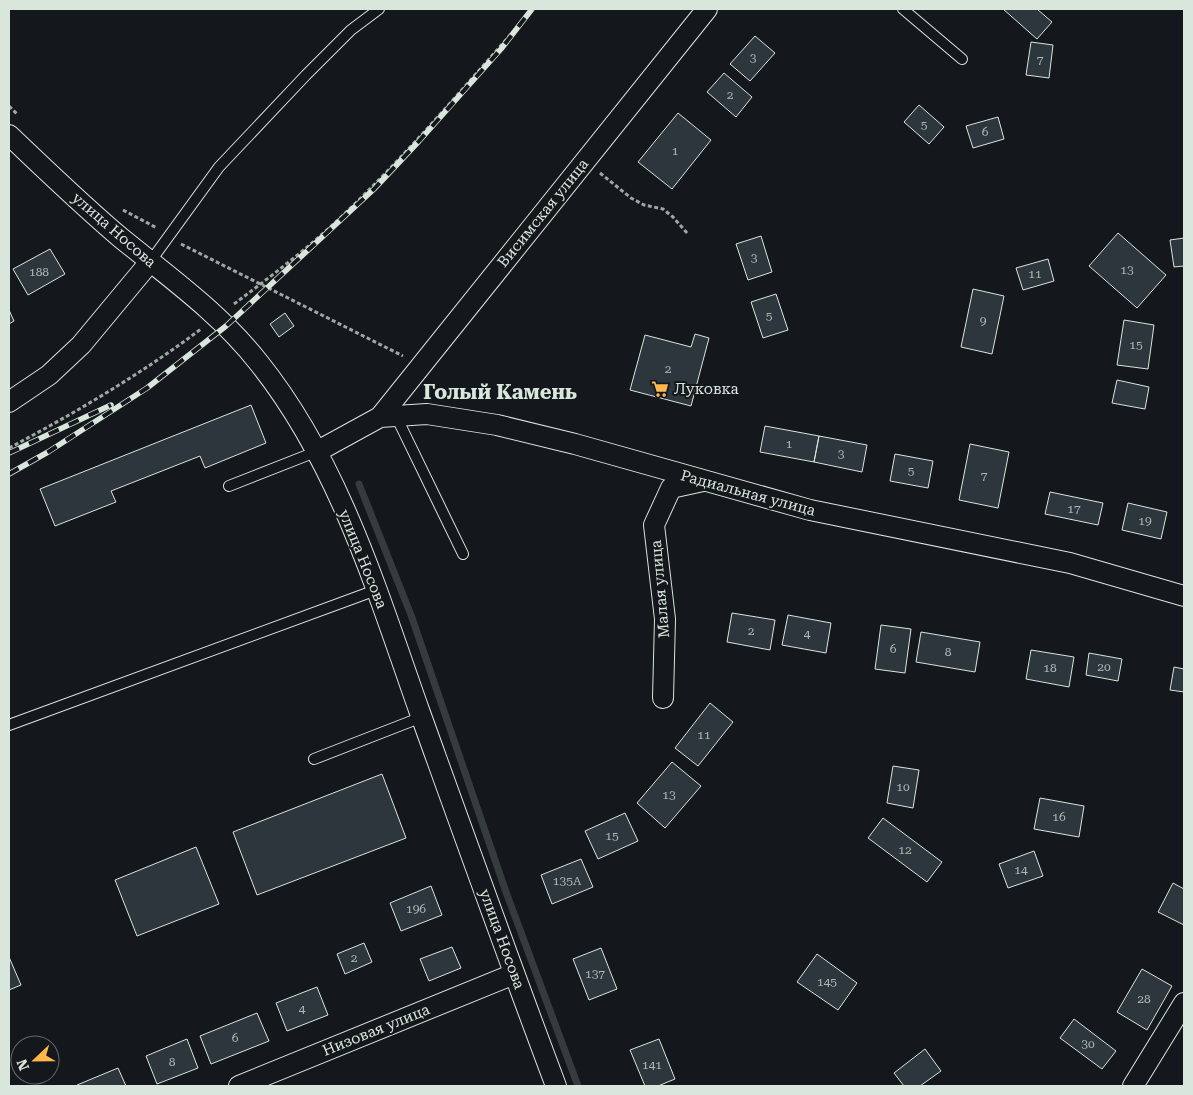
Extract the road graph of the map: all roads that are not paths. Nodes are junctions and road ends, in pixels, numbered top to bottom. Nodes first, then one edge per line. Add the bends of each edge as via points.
1 (379, 9) edge
2 (707, 9) edge
3 (904, 9) edge
4 (962, 59) dead end
5 (9, 135) edge
6 (150, 262) junction
7 (9, 402) edge
8 (388, 417) junction
9 (318, 451) junction
10 (705, 481) junction
11 (229, 486) dead end
12 (463, 554) dead end
13 (376, 590) junction
14 (1184, 596) edge
15 (663, 698) dead end
16 (422, 717) junction
17 (9, 724) edge
18 (314, 758) dead end
19 (514, 974) junction
20 (1184, 1003) edge
21 (239, 1086) edge
22 (556, 1086) edge
23 (1133, 1086) edge

1 - 6 lane via 351,30 225,160
2 - 8 street, Висимская улица via 421,366
3 - 4 lane
5 - 6 street, улица Носова
6 - 7 street via 82,345 49,376
6 - 9 street, улица Носова via 226,326 258,361
8 - 9 street, Радиальная улица
8 - 10 street, Радиальная улица via 427,414 497,425
8 - 12 lane
9 - 11 lane
9 - 13 street, улица Носова
10 - 14 street, Радиальная улица via 810,510 1070,563
10 - 15 street, Малая улица via 671,488 654,525 665,619
13 - 16 street, улица Носова
13 - 17 lane
16 - 18 lane
16 - 19 street, улица Носова
19 - 21 street, Низовая улица
19 - 22 street, улица Носова
20 - 23 street

